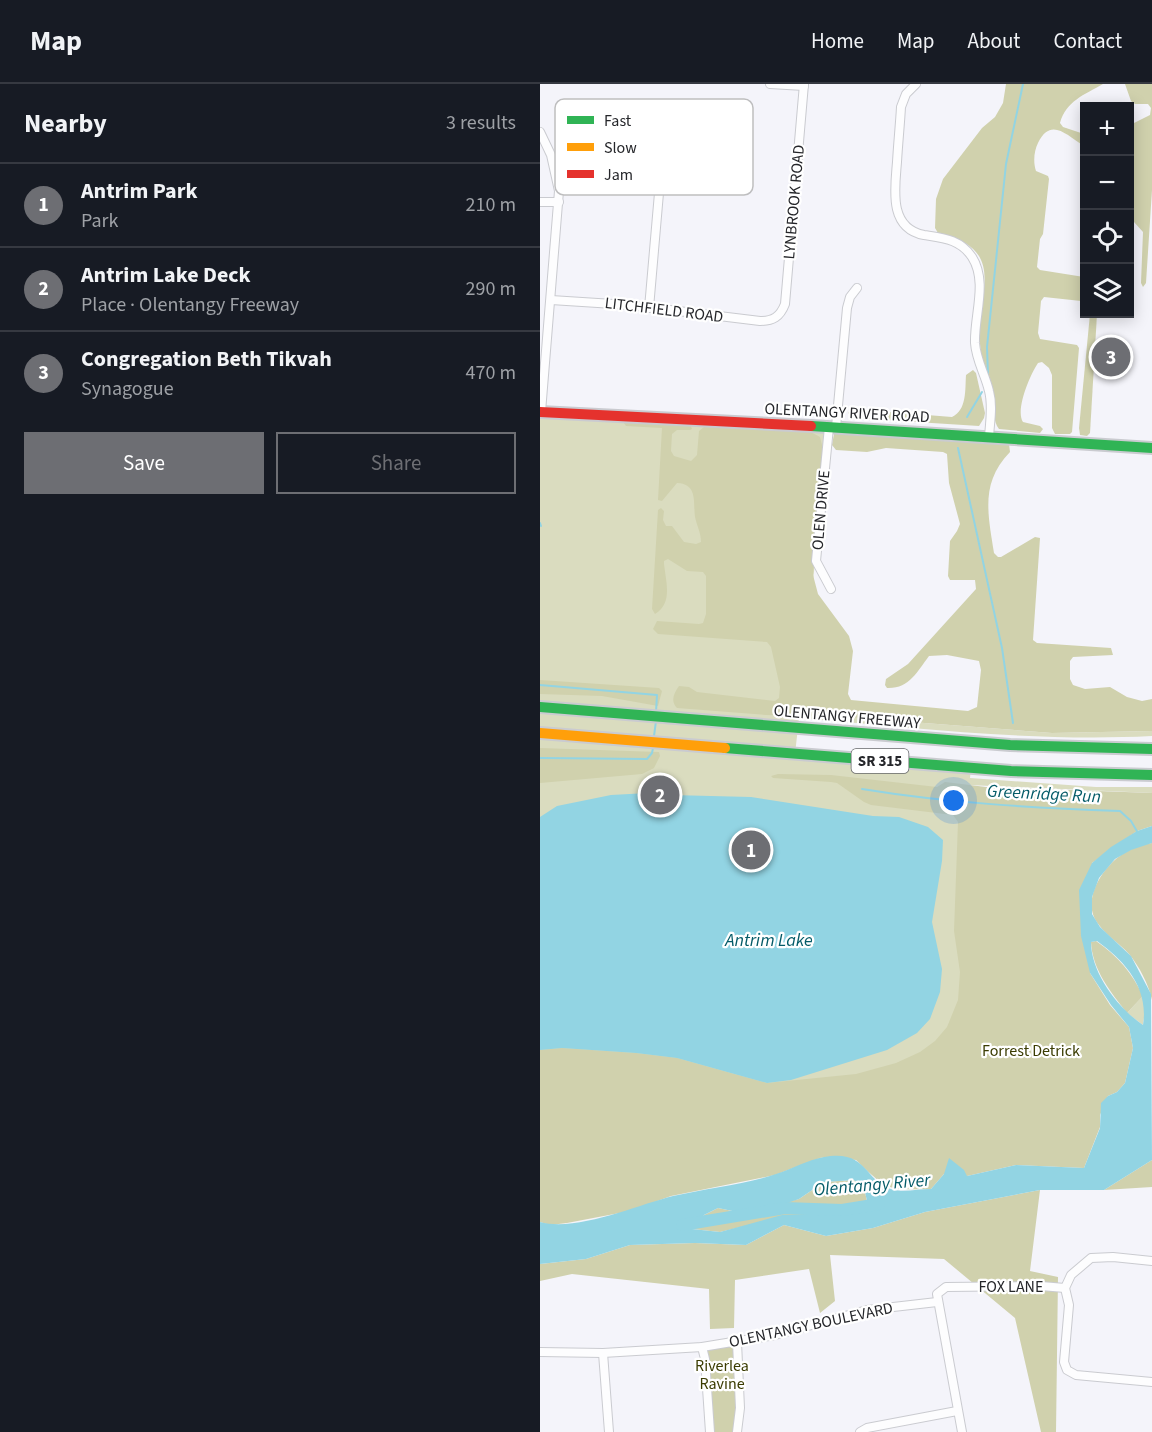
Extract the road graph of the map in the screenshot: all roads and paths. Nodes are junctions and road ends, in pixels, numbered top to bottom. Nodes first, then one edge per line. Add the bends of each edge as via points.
1 (770, 84) edge
2 (916, 84) edge
3 (804, 85) edge
4 (540, 132) edge
5 (555, 167) edge
6 (559, 195) edge
7 (659, 195) edge
8 (540, 202) edge
9 (559, 202) junction
10 (857, 288) dead end
11 (550, 300) junction
12 (649, 308) junction
13 (777, 317) joint
14 (540, 412) edge
15 (833, 427) junction
16 (989, 436) junction
17 (1152, 448) edge
18 (831, 589) dead end
19 (540, 707) edge
20 (540, 733) edge
21 (1152, 749) edge
22 (1152, 775) edge
23 (1152, 1261) edge
24 (1065, 1288) junction
25 (938, 1302) junction
26 (737, 1342) junction
27 (702, 1347) junction
28 (540, 1352) edge
29 (603, 1353) junction
30 (1152, 1382) edge
31 (957, 1411) junction
32 (609, 1432) edge
33 (710, 1432) edge
34 (737, 1432) edge
35 (860, 1432) edge
36 (962, 1432) edge

1 - 3 street
2 - 16 street via 901,107 895,203 900,219 909,228 952,240 975,263 980,284 976,355 989,391
3 - 13 street, LYNBROOK ROAD via 785,304
4 - 5 street
6 - 9 street
7 - 12 street
8 - 9 street
9 - 11 street
10 - 15 street, OLEN DRIVE via 847,308
11 - 12 street, LITCHFIELD ROAD
11 - 14 street
12 - 13 street, LITCHFIELD ROAD via 760,321
14 - 15 main road, OLENTANGY RIVER ROAD
15 - 16 main road, OLENTANGY RIVER ROAD
15 - 18 street, OLEN DRIVE via 816,561
16 - 17 main road, OLENTANGY RIVER ROAD
19 - 21 main road, OLENTANGY FREEWAY / SR 315 via 1010,745
20 - 22 main road, SR 315 via 1011,771
23 - 24 street, FOX LANE via 1091,1258 1071,1275
24 - 25 street, FOX LANE via 945,1287 937,1294
24 - 30 street via 1069,1300 1064,1362 1067,1370 1076,1375
25 - 26 street, OLENTANGY BOULEVARD via 855,1312
25 - 31 street
26 - 27 street, OLENTANGY BOULEVARD
26 - 34 street
27 - 29 street, OLENTANGY BOULEVARD
27 - 33 street
28 - 29 street, OLENTANGY BOULEVARD
29 - 32 street
31 - 35 street
31 - 36 street

